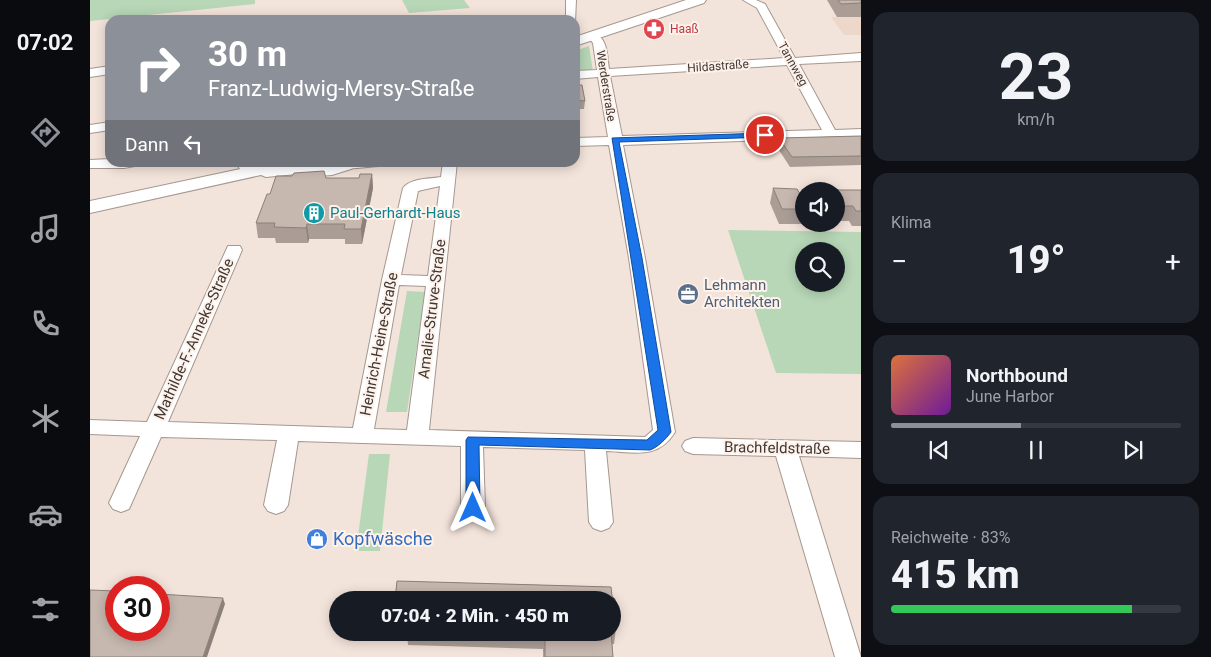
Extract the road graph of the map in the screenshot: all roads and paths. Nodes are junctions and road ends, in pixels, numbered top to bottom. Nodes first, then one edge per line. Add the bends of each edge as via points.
1 (570, 0) edge
2 (699, 0) edge
3 (766, 0) edge
4 (750, 1) edge
5 (571, 15) edge
6 (582, 38) edge
7 (861, 57) edge
8 (792, 61) junction
9 (105, 71) edge
10 (90, 73) edge
11 (602, 73) junction
12 (580, 75) edge
13 (105, 127) edge
14 (90, 130) edge
15 (861, 133) edge
16 (831, 134) junction
17 (615, 140) junction
18 (580, 142) edge
19 (105, 162) edge
20 (90, 164) edge
21 (266, 167) edge
22 (315, 167) edge
23 (338, 167) edge
24 (246, 168) edge
25 (448, 172) edge
26 (94, 207) edge
27 (234, 250) dead end
28 (396, 253) joint
29 (391, 280) junction
30 (434, 281) junction
31 (90, 428) edge
32 (154, 429) junction
33 (289, 432) junction
34 (362, 435) junction
35 (417, 438) junction
36 (472, 440) junction
37 (595, 444) junction
38 (693, 446) dead end
39 (785, 448) junction
40 (861, 450) edge
41 (121, 503) dead end
42 (276, 505) dead end
43 (473, 508) dead end
44 (601, 522) dead end
45 (849, 657) edge

1 - 5 street
2 - 6 main road
3 - 4 street
4 - 8 street, Tannweg via 761,6
6 - 11 street, Werderstraße via 599,42
7 - 8 street, Hildastraße
8 - 11 street, Hildastraße
8 - 16 street, Tannweg
9 - 10 street
11 - 12 street, Hildastraße
11 - 17 street, Werderstraße
13 - 14 street
15 - 16 street
16 - 17 street
17 - 18 street
17 - 37 street, Werderstraße via 664,432 650,445
19 - 20 street
21 - 24 main road
22 - 23 main road via 327,170
24 - 26 main road
25 - 28 street, Amalie-Struve-Straße via 411,188
25 - 30 street, Amalie-Struve-Straße
27 - 32 street, Mathilde-F.-Anneke-Straße
28 - 29 street, Heinrich-Heine-Straße
29 - 30 street
29 - 34 street, Heinrich-Heine-Straße
30 - 35 street, Amalie-Struve-Straße
31 - 32 street
32 - 33 street
32 - 41 street, Mathilde-F.-Anneke-Straße
33 - 34 street
33 - 42 street
34 - 35 street
35 - 36 street
36 - 37 street
36 - 43 street
37 - 44 street
38 - 39 street, Brachfeldstraße
39 - 40 street, Brachfeldstraße
39 - 45 street

